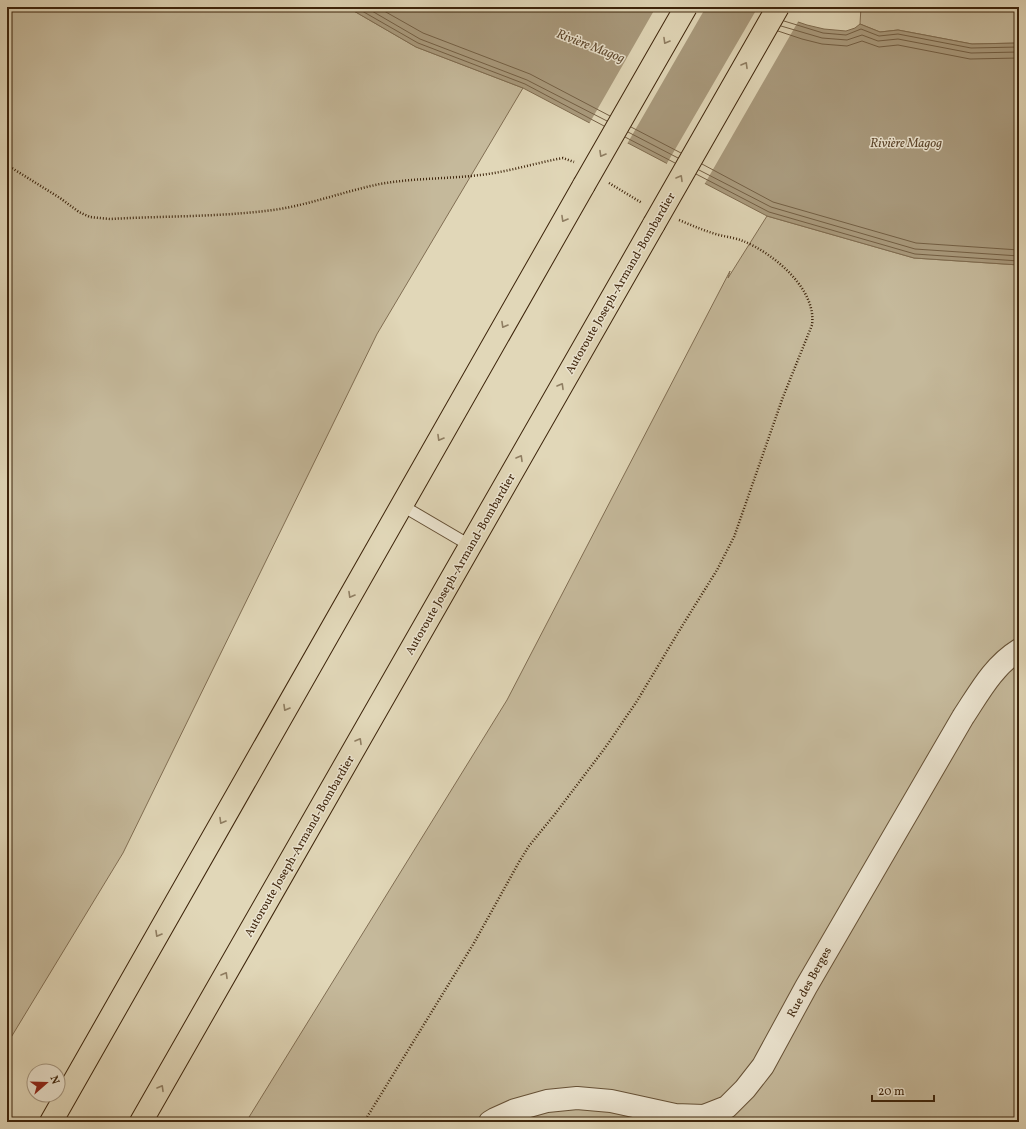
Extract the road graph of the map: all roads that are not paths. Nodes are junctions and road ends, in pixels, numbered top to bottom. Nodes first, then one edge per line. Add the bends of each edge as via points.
1 (686, 7) edge
2 (778, 7) edge
3 (402, 505) junction
4 (471, 546) junction
5 (1019, 650) edge
6 (51, 1122) edge
7 (141, 1122) edge
8 (490, 1122) edge

1 -> 3 highway, bridge
4 -> 2 highway, Autoroute Joseph-Armand-Bombardier, bridge
3 - 4 lane
3 -> 6 highway
7 -> 4 highway, Autoroute Joseph-Armand-Bombardier
5 - 8 street, Rue des Berges via 989,678 962,718 762,1066 728,1107 704,1116 675,1115 611,1101 577,1098 547,1100 515,1110

